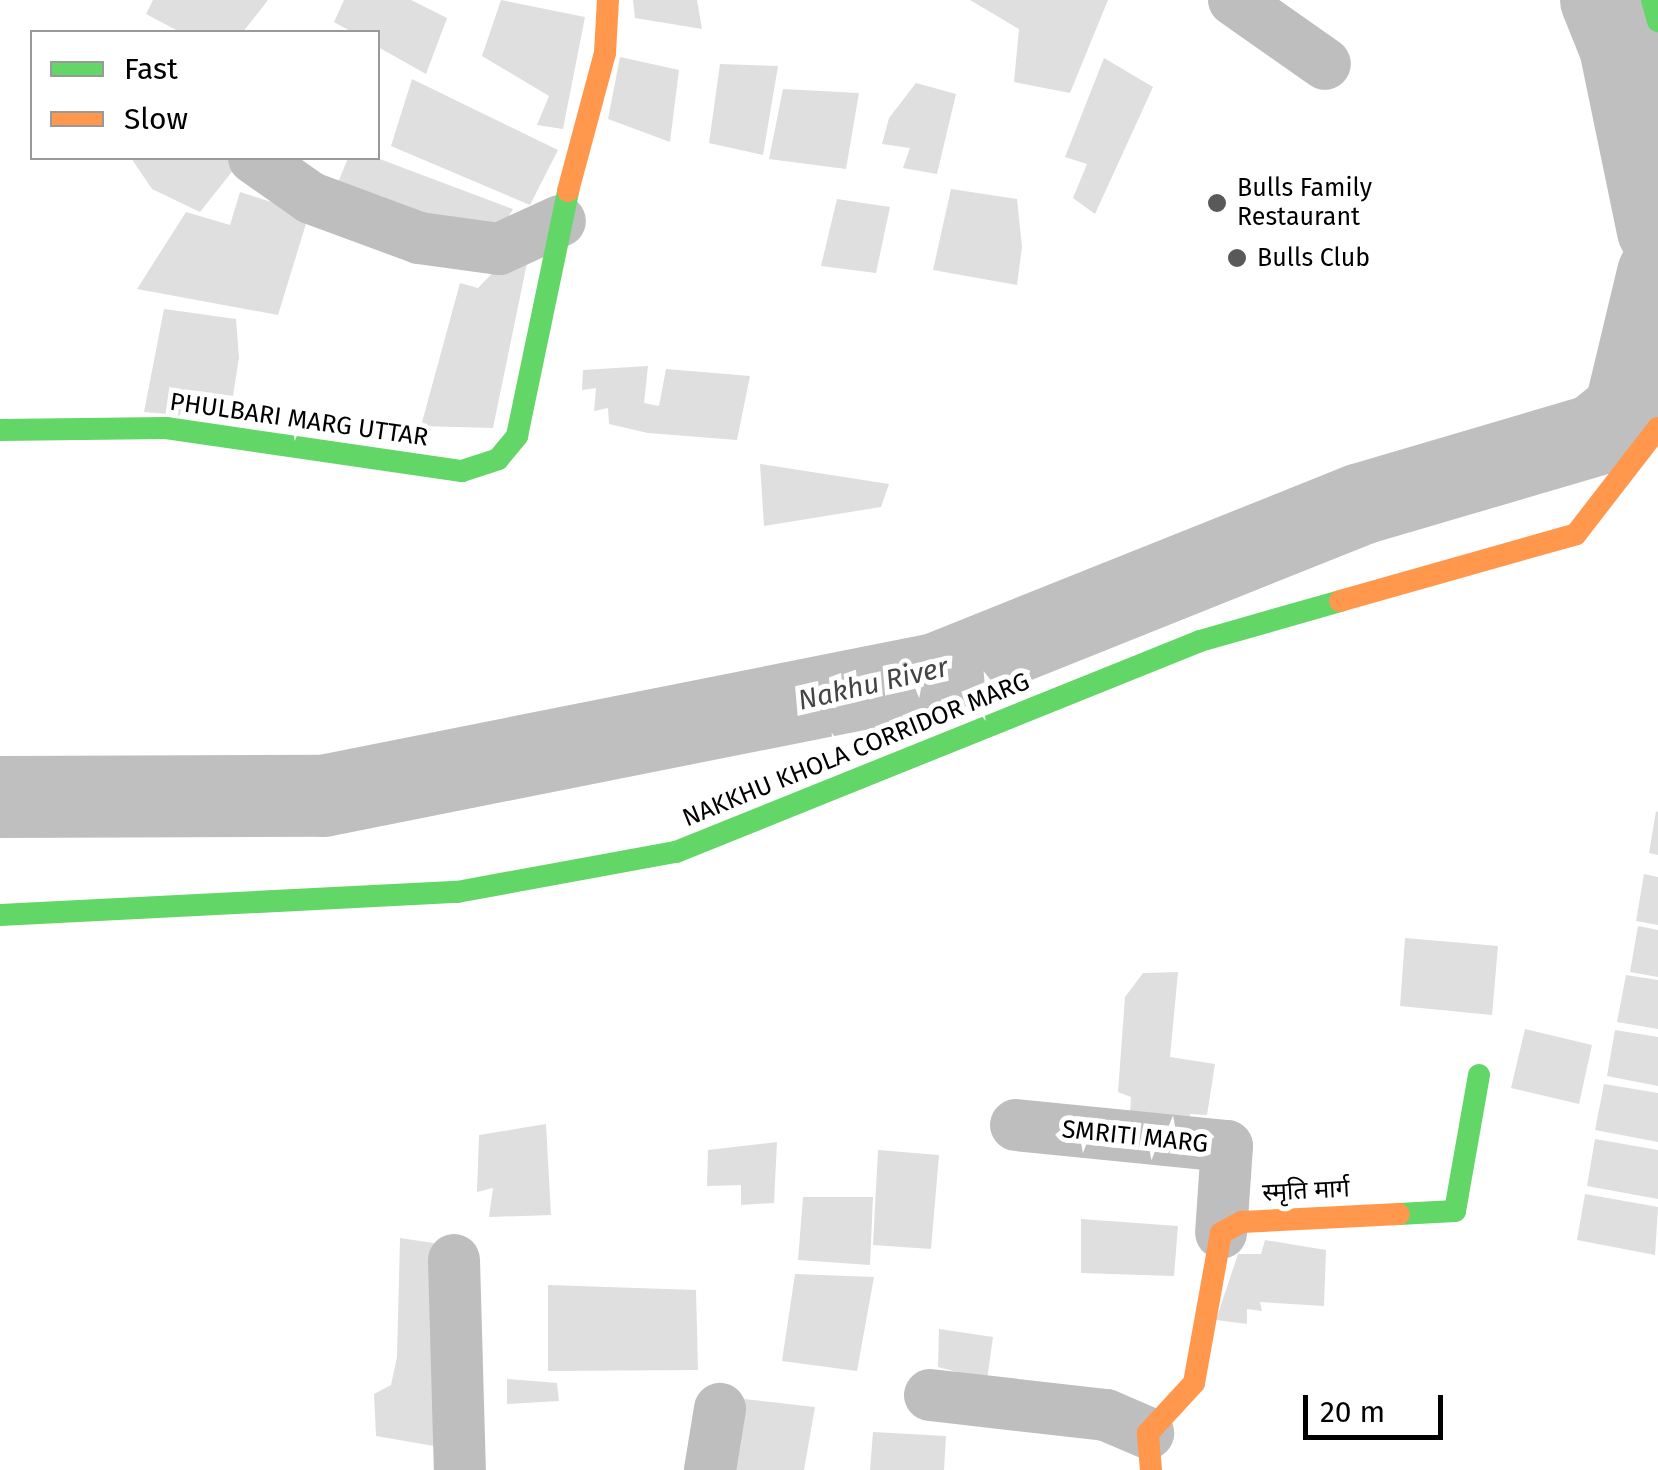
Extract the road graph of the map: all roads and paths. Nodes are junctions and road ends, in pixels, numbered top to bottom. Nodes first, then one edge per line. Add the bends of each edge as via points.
1 (604, 0) edge
2 (1234, 0) edge
3 (1652, 0) edge
4 (1658, 20) edge
5 (1325, 64) dead end
6 (257, 160) edge
7 (560, 221) junction
8 (1658, 428) edge
9 (0, 430) edge
10 (0, 915) edge
11 (1479, 1075) dead end
12 (1016, 1125) dead end
13 (1221, 1234) junction
14 (454, 1260) dead end
15 (930, 1396) dead end
16 (720, 1409) dead end
17 (1150, 1451) edge
18 (460, 1470) edge
19 (710, 1470) edge

1 - 7 street via 605,53
2 - 5 street
3 - 4 street
6 - 7 street via 311,198 419,238 500,249
7 - 9 street, PHULBARI MARG UTTAR via 517,436 498,459 462,471 166,428
8 - 10 street, NAKKHU KHOLA CORRIDOR MARG via 1576,534 1200,641 676,852 457,892
11 - 13 street, स्मृति मार्ग via 1455,1211 1242,1222
12 - 13 street, SMRITI MARG via 1227,1146
13 - 17 street via 1194,1382
14 - 18 street
15 - 17 street via 1106,1415
16 - 19 street

